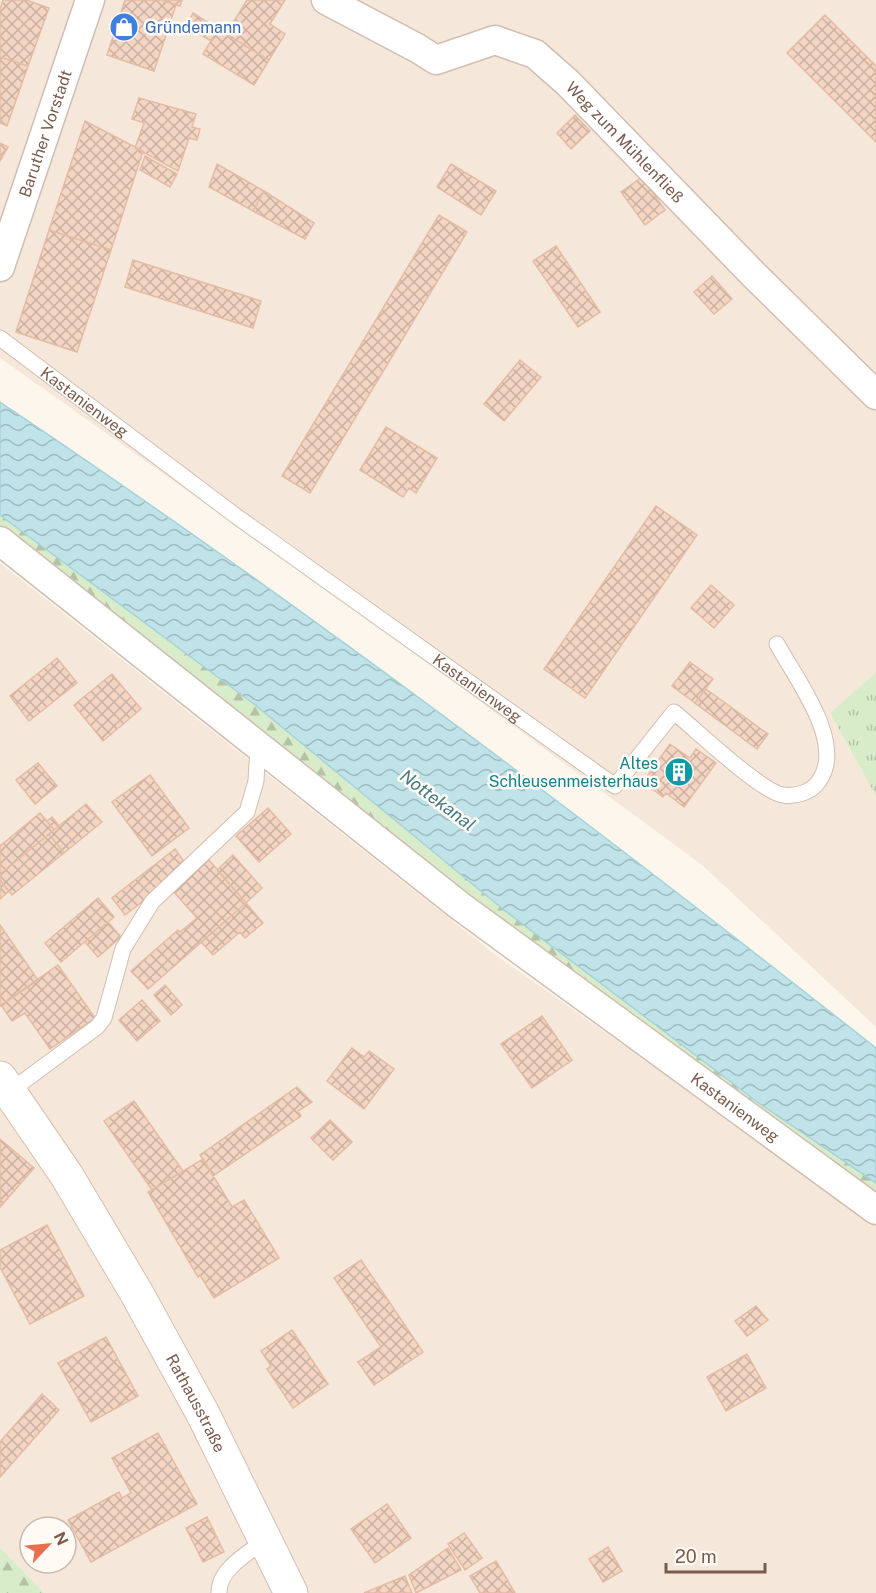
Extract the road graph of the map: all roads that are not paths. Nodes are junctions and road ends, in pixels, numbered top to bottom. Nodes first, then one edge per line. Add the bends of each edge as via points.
1 (90, 0) edge
2 (326, 0) edge
3 (0, 267) edge
4 (0, 338) edge
5 (876, 394) edge
6 (0, 541) edge
7 (777, 644) dead end
8 (258, 747) junction
9 (4, 1085) edge
10 (876, 1210) edge
11 (267, 1539) junction
12 (219, 1593) edge
13 (291, 1593) edge

1 - 3 street, Baruther Vorstadt
2 - 5 street, Weg zum Mühlenfließ via 436,60 495,40 535,54
4 - 7 lane, Kastanienweg via 236,516 615,786 674,712 781,795 801,794 815,786 826,771 822,724
6 - 8 street, Kastanienweg
8 - 9 lane via 256,781 247,812 152,902 123,949 104,1018 97,1027
8 - 10 street, Kastanienweg via 460,906
9 - 11 main road, Rathausstraße via 92,1218 173,1358
11 - 12 lane via 231,1567
11 - 13 main road, Rathausstraße

